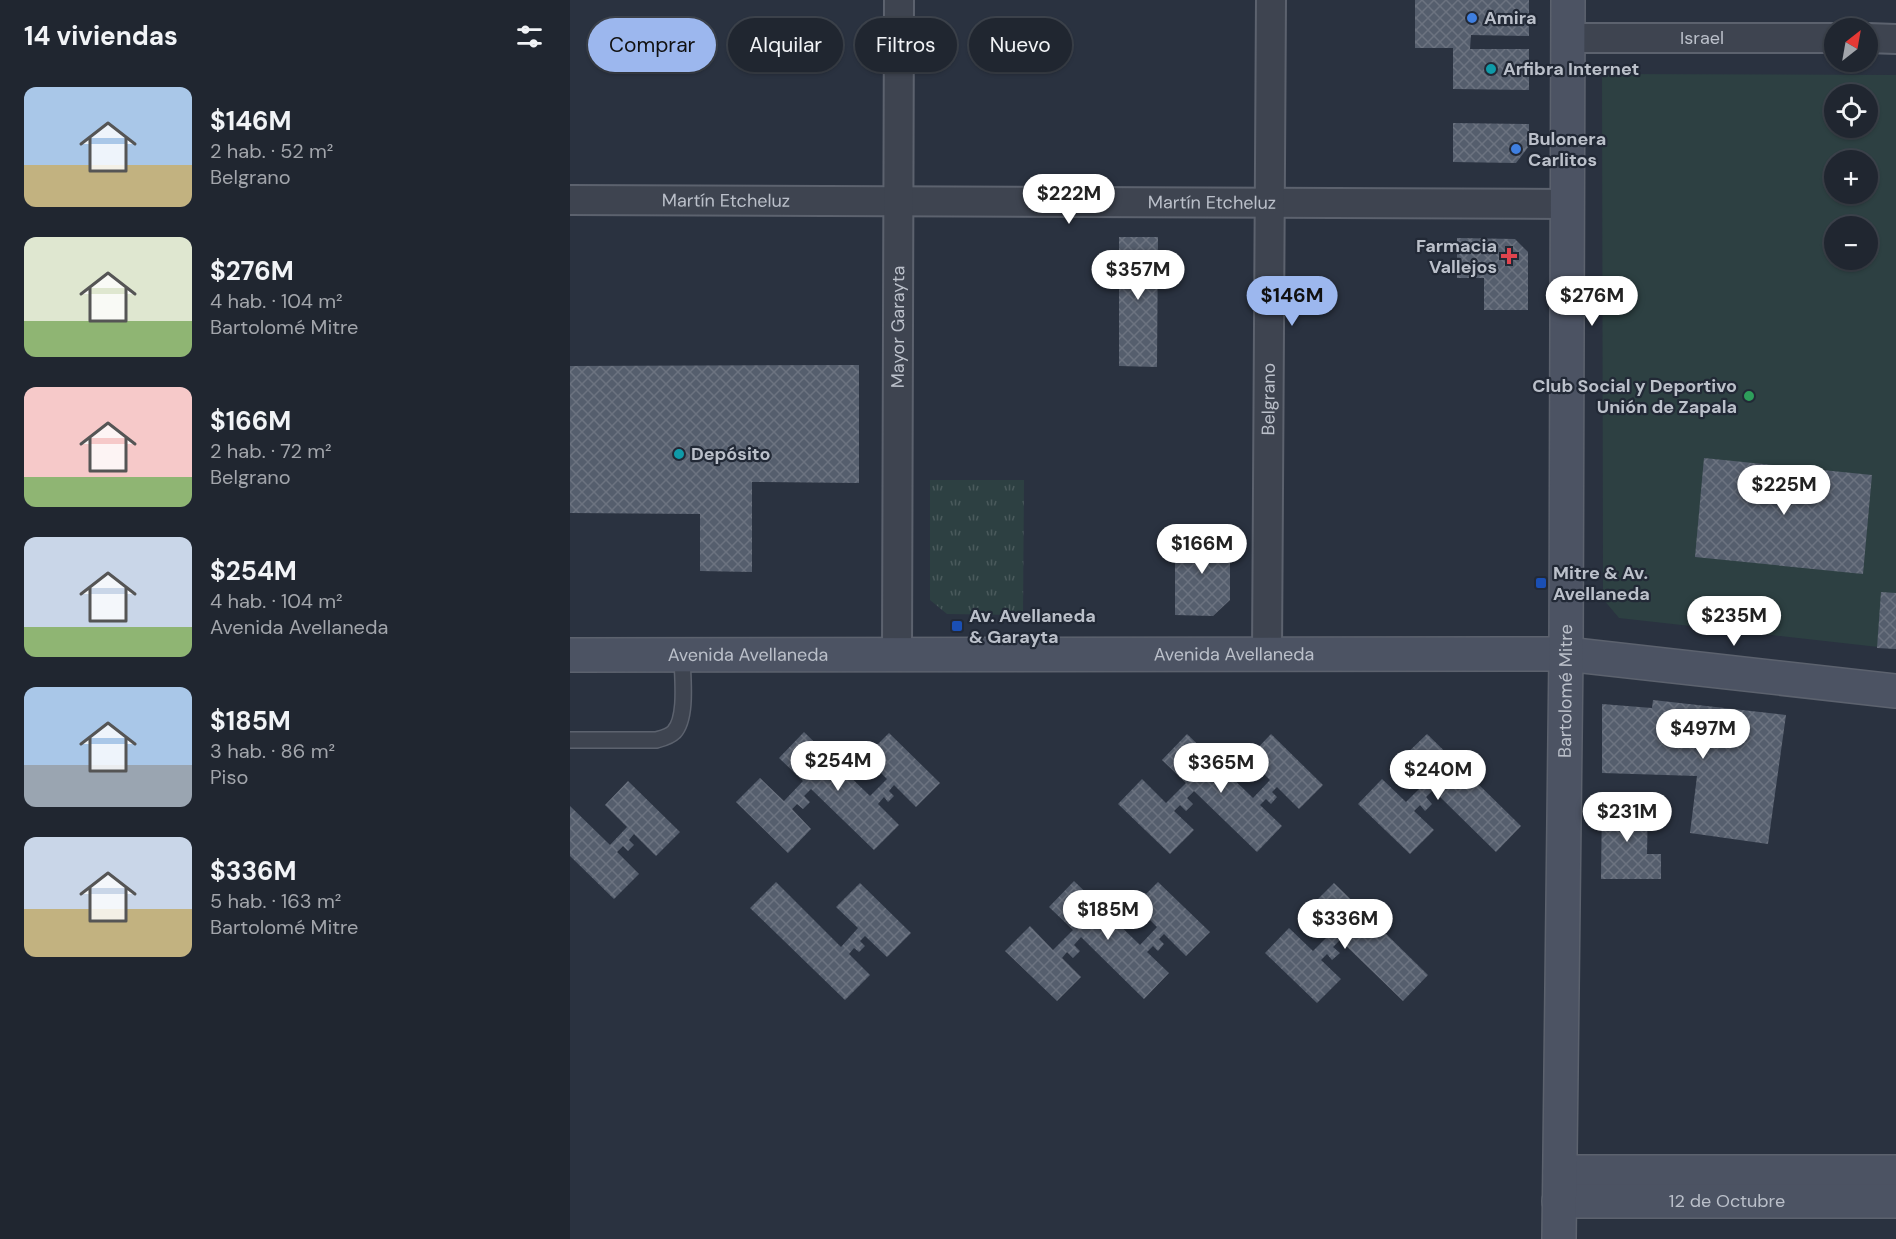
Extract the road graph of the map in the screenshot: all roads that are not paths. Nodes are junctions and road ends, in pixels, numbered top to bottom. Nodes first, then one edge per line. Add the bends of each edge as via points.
1 (899, 0) edge
2 (1270, 0) edge
3 (1568, 0) edge
4 (1568, 38) junction
5 (1824, 38) edge
6 (1878, 38) edge
7 (1896, 39) edge
8 (570, 200) edge
9 (898, 201) junction
10 (1270, 203) junction
11 (1567, 204) junction
12 (897, 654) junction
13 (1268, 654) junction
14 (1566, 654) junction
15 (570, 655) edge
16 (682, 655) junction
17 (1896, 691) edge
18 (570, 740) edge
19 (1896, 1172) edge
20 (1559, 1187) junction
21 (1896, 1201) edge
22 (1559, 1239) edge

1 - 9 street, Mayor Garayta
2 - 10 street, Belgrano
3 - 4 main road, Bartolomé Mitre
4 - 5 street, Israel
4 - 11 main road, Bartolomé Mitre
6 - 7 street
8 - 9 street, Martín Etcheluz
9 - 10 street, Martín Etcheluz
9 - 12 street, Mayor Garayta
10 - 11 street, Martín Etcheluz
10 - 13 street, Belgrano
11 - 14 main road, Bartolomé Mitre
12 - 13 main road, Avenida Avellaneda
12 - 16 main road, Avenida Avellaneda
13 - 14 main road, Avenida Avellaneda
14 - 17 main road, Avenida Avellaneda
14 - 20 main road, Bartolomé Mitre
15 - 16 main road, Avenida Avellaneda
16 - 18 lane via 683,705 674,732 656,740
19 - 20 main road, 12 de Octubre
20 - 21 main road, 12 de Octubre
20 - 22 main road, Bartolomé Mitre

